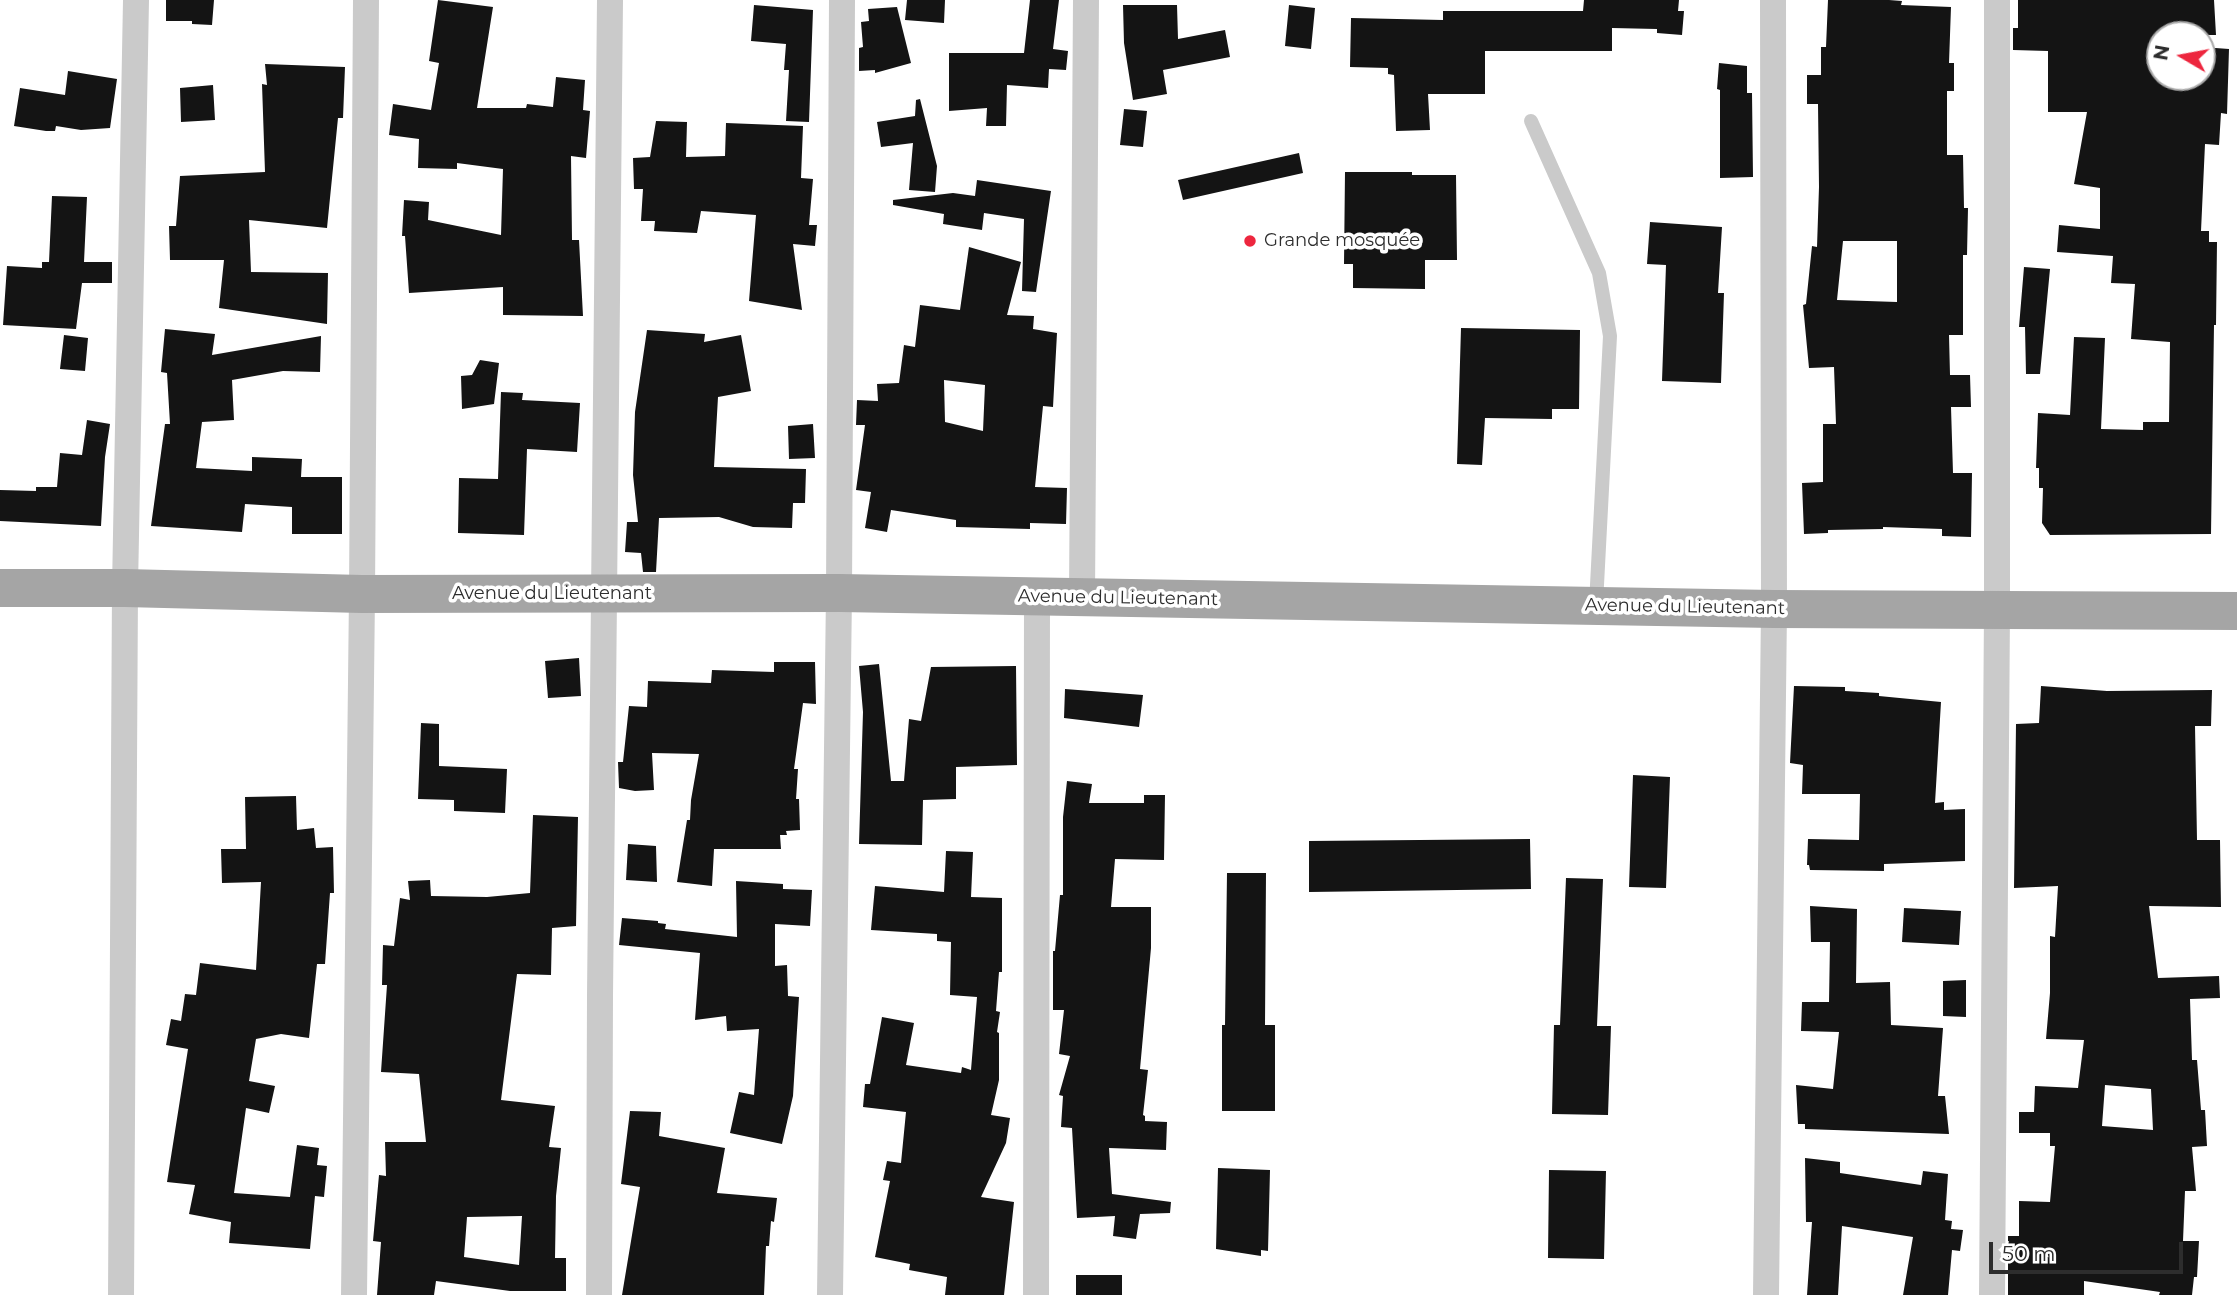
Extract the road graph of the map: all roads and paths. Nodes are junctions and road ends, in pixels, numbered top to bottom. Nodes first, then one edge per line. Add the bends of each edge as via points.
1 (136, 0) edge
2 (366, 0) edge
3 (610, 0) edge
4 (842, 0) edge
5 (1086, 0) edge
6 (1773, 0) edge
7 (1997, 0) edge
8 (1531, 121) dead end
9 (0, 588) edge
10 (125, 588) junction
11 (839, 593) junction
12 (362, 594) junction
13 (604, 594) junction
14 (1037, 597) junction
15 (1082, 597) junction
16 (1595, 606) junction
17 (1774, 609) junction
18 (1997, 609) junction
19 (2237, 611) edge
20 (121, 1295) edge
21 (354, 1295) edge
22 (599, 1295) edge
23 (830, 1295) edge
24 (1036, 1295) edge
25 (1766, 1295) edge
26 (1992, 1295) edge

1 - 10 street
2 - 12 street
3 - 13 street
4 - 11 street
5 - 15 street
6 - 17 street
7 - 18 street
8 - 16 lane via 1599,273 1610,336
9 - 10 main road, Avenue du Lieutenant
10 - 12 main road, Avenue du Lieutenant
10 - 20 street
11 - 13 main road, Avenue du Lieutenant
11 - 14 main road, Avenue du Lieutenant
11 - 23 street
12 - 13 main road, Avenue du Lieutenant
12 - 21 street
13 - 22 street
14 - 15 main road, Avenue du Lieutenant
14 - 24 street
15 - 16 main road, Avenue du Lieutenant
16 - 17 main road, Avenue du Lieutenant
17 - 18 main road, Avenue du Lieutenant
17 - 25 street
18 - 19 main road, Avenue du Lieutenant
18 - 26 street

